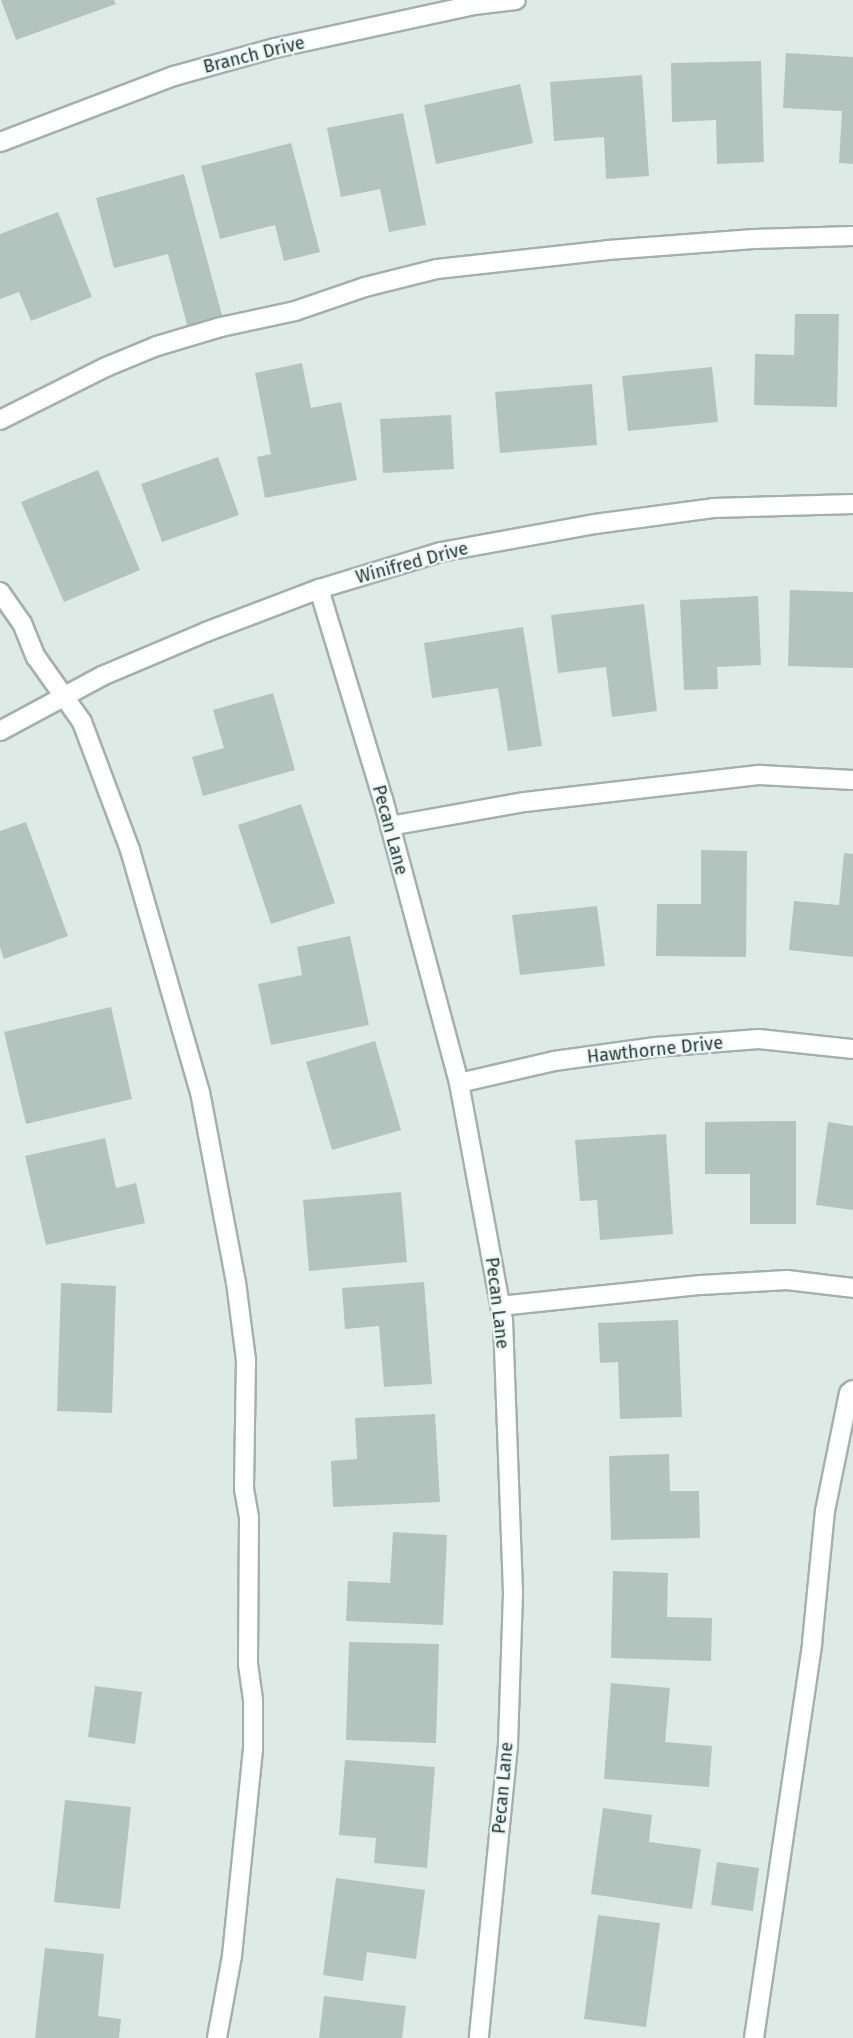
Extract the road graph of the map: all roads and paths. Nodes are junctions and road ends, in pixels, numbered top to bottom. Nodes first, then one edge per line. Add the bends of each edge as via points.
1 (516, 0) edge
2 (0, 141) edge
3 (853, 236) edge
4 (0, 420) edge
5 (853, 504) edge
6 (320, 589) junction
7 (0, 592) edge
8 (64, 697) junction
9 (0, 731) edge
10 (853, 780) edge
11 (390, 826) junction
12 (853, 1049) edge
13 (459, 1083) junction
14 (853, 1288) edge
15 (500, 1306) junction
16 (853, 1390) edge
17 (217, 2038) edge
18 (479, 2038) edge
19 (754, 2038) edge

1 - 2 street, Branch Drive via 462,8 241,57 174,76
3 - 4 street via 754,238 437,269 157,346
5 - 6 street, Winifred Drive via 713,508 595,524 441,552
6 - 8 street, Winifred Drive via 206,632 102,676
6 - 11 street, Pecan Lane
7 - 8 street via 22,623 36,657
8 - 9 street, Winifred Drive
8 - 17 street via 82,722 130,850 182,1024 210,1134 242,1324 246,1360 244,1489 249,1517 248,1664 254,1701 253,1749 232,1956
10 - 11 street via 760,775 525,802
11 - 13 street, Pecan Lane
12 - 13 street, Hawthorne Drive via 759,1039 656,1047 554,1062
13 - 15 street, Pecan Lane
14 - 15 street via 788,1280
15 - 18 street, Pecan Lane via 513,1593 508,1745
16 - 19 street via 849,1393 825,1511 812,1643

